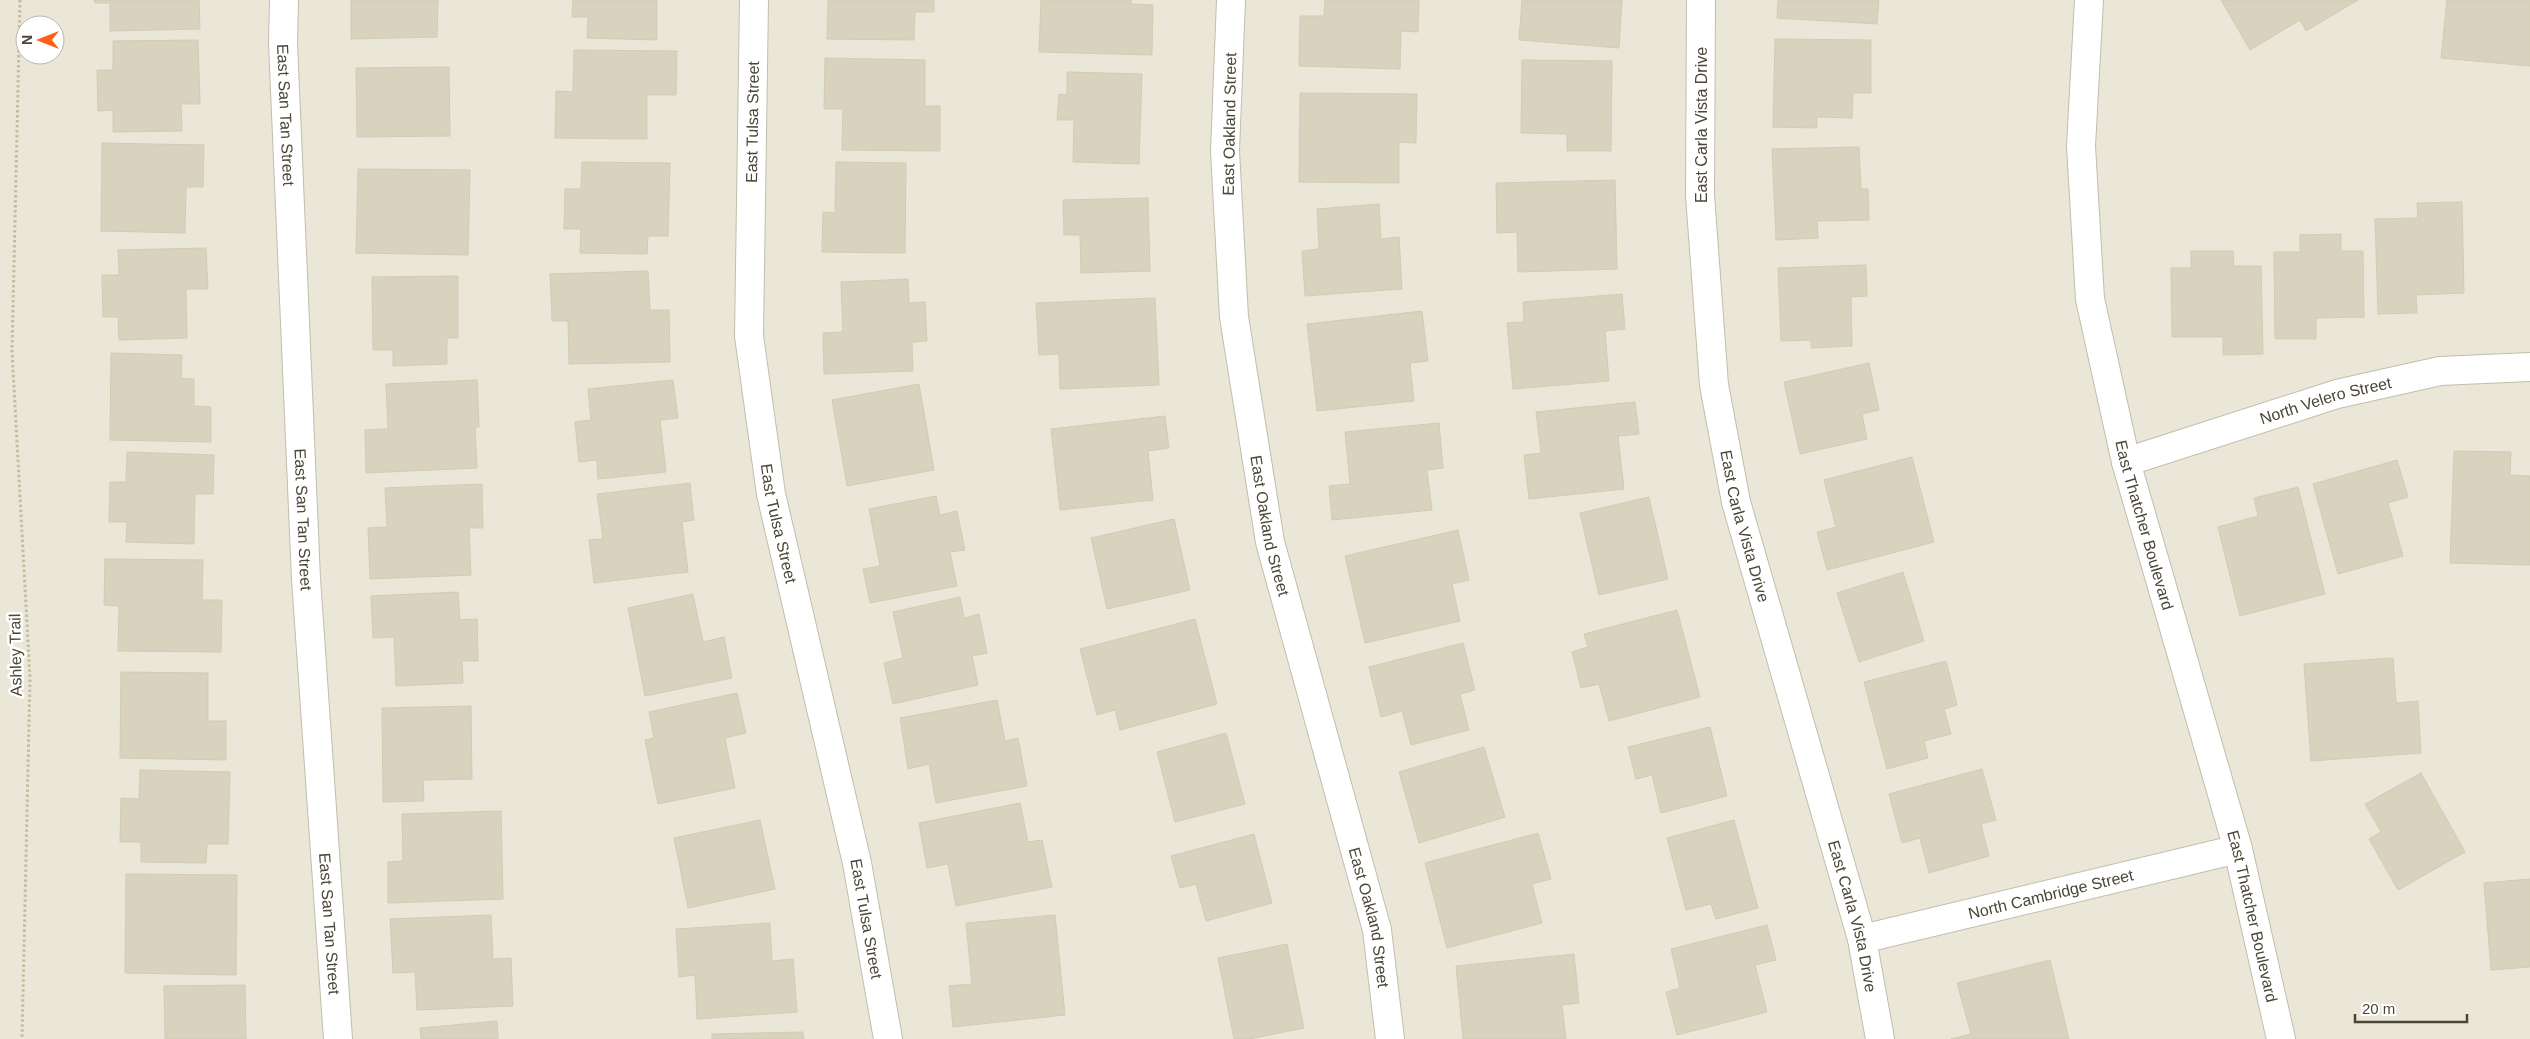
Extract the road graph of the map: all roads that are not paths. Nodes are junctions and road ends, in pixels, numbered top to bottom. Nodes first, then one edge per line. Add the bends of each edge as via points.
1 (284, 0) edge
2 (754, 0) edge
3 (1232, 0) edge
4 (1701, 0) edge
5 (2089, 0) edge
6 (2530, 368) edge
7 (2126, 462) junction
8 (2238, 849) junction
9 (1862, 939) junction
10 (338, 1039) edge
11 (888, 1039) edge
12 (1390, 1039) edge
13 (1880, 1039) edge
14 (2281, 1039) edge

1 - 10 street, East San Tan Street via 306,579
2 - 11 street, East Tulsa Street via 749,336 771,494 857,863
3 - 12 street, East Oakland Street via 1225,151 1234,317 1270,542 1377,930
4 - 9 street, East Carla Vista Drive via 1700,196 1714,385 1736,502
5 - 7 street, East Thatcher Boulevard via 2081,146 2090,299
6 - 7 street, North Velero Street via 2440,371 2337,394
7 - 8 street, East Thatcher Boulevard
8 - 9 street, North Cambridge Street
8 - 14 street, East Thatcher Boulevard
9 - 13 street, East Carla Vista Drive

